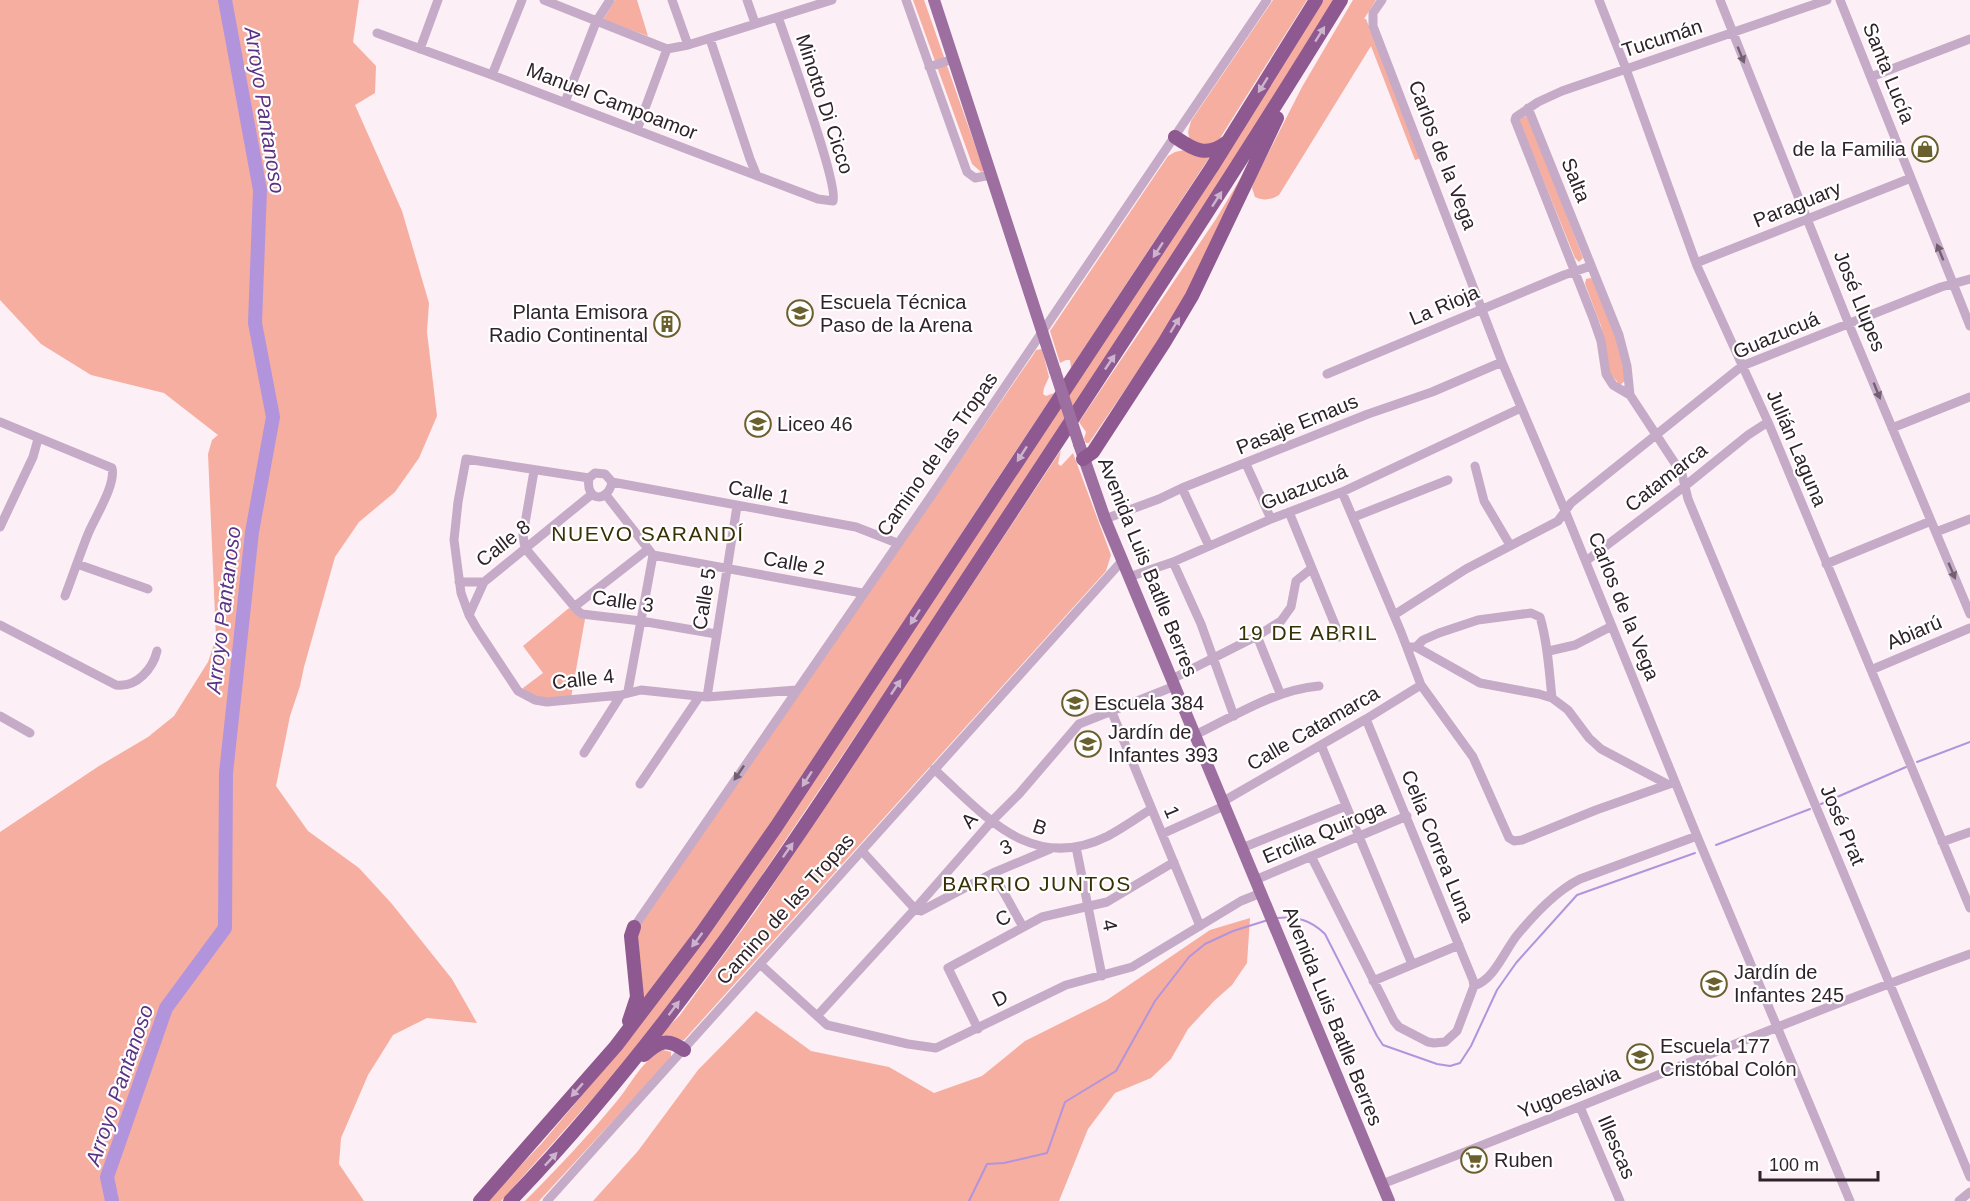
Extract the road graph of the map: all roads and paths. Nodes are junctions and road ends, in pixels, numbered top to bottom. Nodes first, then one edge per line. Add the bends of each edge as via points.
1 (438, 0) edge
2 (522, 0) edge
3 (544, 0) edge
4 (610, 0) edge
5 (672, 0) edge
6 (747, 0) edge
7 (906, 0) edge
8 (934, 0) edge
9 (1267, 0) edge
10 (1316, 0) edge
11 (1341, 0) edge
12 (1382, 0) edge
13 (1599, 0) edge
14 (1720, 0) edge
15 (1827, 0) edge
16 (1840, 0) edge
17 (826, 1) edge
18 (778, 17) junction
19 (596, 22) junction
20 (755, 23) junction
21 (377, 33) dead end
22 (1733, 34) junction
23 (710, 39) junction
24 (1970, 39) edge
25 (688, 45) junction
26 (420, 49) junction
27 (667, 49) junction
28 (953, 59) junction
29 (930, 67) junction
30 (1626, 69) junction
31 (1297, 71) junction
32 (492, 75) junction
33 (1871, 77) junction
34 (565, 102) junction
35 (1528, 108) junction
36 (1515, 120) joint
37 (637, 130) junction
38 (1175, 137) junction
39 (1229, 141) junction
40 (991, 175) junction
41 (758, 176) junction
42 (1911, 178) junction
43 (833, 201) joint
44 (1807, 220) junction
45 (1696, 263) junction
46 (1591, 266) junction
47 (1576, 272) junction
48 (1970, 279) edge
49 (1953, 285) junction
50 (1482, 309) junction
51 (1849, 324) junction
52 (1970, 326) edge
53 (1042, 332) junction
54 (1502, 362) junction
55 (1742, 366) junction
56 (1327, 374) dead end
57 (1630, 394) junction
58 (1970, 397) edge
59 (1521, 408) junction
60 (0, 422) edge
61 (1768, 422) junction
62 (1892, 428) junction
63 (1656, 435) junction
64 (38, 439) junction
65 (1083, 459) junction
66 (1246, 464) junction
67 (1475, 466) dead end
68 (534, 471) junction
69 (589, 478) junction
70 (1448, 480) dead end
71 (612, 482) junction
72 (1685, 486) junction
73 (1182, 488) junction
74 (1342, 492) junction
75 (591, 495) junction
76 (606, 495) junction
77 (737, 506) junction
78 (1289, 512) junction
79 (1566, 513) junction
80 (1354, 518) junction
81 (1105, 519) junction
82 (1271, 519) junction
83 (1970, 519) edge
84 (1931, 521) junction
85 (0, 527) edge
86 (1936, 532) junction
87 (897, 543) junction
88 (1510, 545) junction
89 (1209, 546) junction
90 (525, 548) junction
91 (650, 553) junction
92 (1122, 561) junction
93 (1586, 561) junction
94 (1173, 562) junction
95 (77, 564) junction
96 (1826, 564) junction
97 (1312, 568) junction
98 (727, 569) junction
99 (1129, 577) junction
100 (459, 582) junction
101 (484, 582) junction
102 (148, 589) dead end
103 (862, 593) junction
104 (65, 596) dead end
105 (574, 607) junction
106 (1970, 614) edge
107 (469, 615) junction
108 (1394, 615) junction
109 (641, 621) junction
110 (0, 625) edge
111 (1612, 626) junction
112 (1970, 628) edge
113 (716, 634) junction
114 (1257, 636) junction
115 (1340, 637) dead end
116 (1412, 647) junction
117 (157, 651) dead end
118 (1549, 651) junction
119 (1213, 657) junction
120 (1871, 670) junction
121 (1173, 682) junction
122 (1421, 685) junction
123 (1318, 686) dead end
124 (796, 690) junction
125 (625, 693) junction
126 (1281, 693) junction
127 (703, 697) junction
128 (1552, 699) junction
129 (1111, 710) junction
130 (0, 716) edge
131 (1234, 716) junction
132 (1366, 719) junction
133 (30, 733) dead end
134 (1195, 735) junction
135 (1321, 745) junction
136 (584, 753) dead end
137 (934, 769) junction
138 (1671, 783) junction
139 (639, 784) dead end
140 (1223, 804) junction
141 (1346, 806) junction
142 (1151, 809) junction
143 (1407, 816) junction
144 (991, 822) junction
145 (1970, 832) edge
146 (1162, 834) junction
147 (1697, 836) junction
148 (1358, 837) junction
149 (1942, 842) junction
150 (1076, 847) junction
151 (1242, 848) junction
152 (1050, 849) junction
153 (862, 851) junction
154 (1311, 856) junction
155 (1174, 862) junction
156 (993, 873) junction
157 (1255, 880) junction
158 (1261, 893) junction
159 (1088, 907) junction
160 (1970, 908) edge
161 (915, 909) junction
162 (1200, 926) junction
163 (634, 927) joint
164 (1023, 927) junction
165 (1459, 945) junction
166 (1970, 954) edge
167 (760, 964) junction
168 (1412, 964) junction
169 (1102, 976) junction
170 (1373, 981) junction
171 (1889, 983) junction
172 (1474, 986) junction
173 (817, 1016) junction
174 (1777, 1027) junction
175 (978, 1029) junction
176 (616, 1046) junction
177 (684, 1050) junction
178 (624, 1073) junction
179 (1580, 1107) junction
180 (1970, 1177) edge
181 (1382, 1184) junction
182 (1970, 1192) edge
183 (480, 1201) edge
184 (510, 1201) edge
185 (547, 1201) edge
186 (1389, 1201) edge
187 (1620, 1201) edge
188 (1850, 1201) edge
189 (1959, 1201) edge

1 - 26 street
2 - 32 street
3 - 19 street
4 - 19 street
5 - 25 street
6 - 20 street
7 - 29 street
8 - 28 main road, Avenida Luis Batlle Berres
9 - 38 street, Camino de las Tropas
10 -> 39 highway
31 -> 11 highway
12 - 50 street, Carlos de la Vega via 1372,21
13 - 30 street, Julián Laguna
14 - 22 street, José Llupes
15 - 22 street, Tucumán
16 - 33 street, Santa Lucía
17 - 18 street
18 - 20 street
18 - 43 street, Minotto Di Cicco via 831,181
19 - 27 street
19 - 34 street
20 - 23 street
21 - 26 street, Manuel Campoamor
22 - 30 street, Tucumán
22 -> 44 street, José Llupes
23 - 25 street
23 - 41 street
24 - 33 street
25 - 27 street
26 - 32 street, Manuel Campoamor
27 - 37 street
28 - 29 street
28 - 40 main road, Avenida Luis Batlle Berres
29 - 40 street via 967,172 975,178
30 - 35 street, Tucumán via 1562,91
30 - 45 street, Julián Laguna
65 -> 31 highway via 1093,452 1192,296
178 -> 31 highway via 795,840 1192,238
32 - 34 street, Manuel Campoamor
33 - 42 street, Santa Lucía
34 - 37 street, Manuel Campoamor
35 - 36 street, Tucumán
35 - 46 street, Salta
36 - 47 street, Salta
37 - 41 street, Manuel Campoamor
38 - 39 highway via 1204,152 1214,151
38 - 53 street, Camino de las Tropas
39 -> 176 highway via 776,827
40 - 53 main road, Avenida Luis Batlle Berres
41 - 43 street, Manuel Campoamor
42 - 44 street, Paraguary
49 -> 42 street, Santa Lucía
44 - 45 street, Paraguary
44 - 51 street, José Llupes
45 - 55 street, Julián Laguna
46 - 47 street
46 - 57 street, Salta via 1624,353
47 - 50 street, La Rioja
47 - 57 street, Salta via 1601,341 1606,374 1613,385
48 - 49 street, Guazucuá
49 - 51 street, Guazucuá
49 - 52 street, Santa Lucía
50 - 54 street, Carlos de la Vega
50 - 56 street, La Rioja
51 - 55 street, Guazucuá
51 -> 62 street, José Llupes
53 - 65 main road, Avenida Luis Batlle Berres, bridge
53 - 87 street, Camino de las Tropas
54 - 59 street, Carlos de la Vega
54 - 66 street, Pasaje Emaus
55 - 61 street, Julián Laguna
55 - 63 street, Guazucuá
57 - 63 street, Salta
58 - 62 street
59 - 74 street, Guazucuá
59 - 79 street, Carlos de la Vega
60 - 64 street
61 - 72 street, Catamarca
61 - 96 street, Julián Laguna
62 - 84 street, José Llupes
63 - 72 street, Salta via 1682,474
63 - 79 street, Guazucuá via 1572,503
64 - 85 street
64 - 95 street via 108,465 113,472
65 - 81 main road, Avenida Luis Batlle Berres
66 - 73 street, Pasaje Emaus
66 - 82 street
67 - 88 street via 1486,505
68 - 69 street
68 - 90 street via 523,535
68 - 100 street, Calle 4 via 466,459 454,540
69 - 71 street via 605,474
69 - 75 street
70 - 80 street
71 - 76 street
71 - 77 street, Calle 1
72 - 93 street, Catamarca
72 - 171 street, José Prat
73 - 81 street, Pasaje Emaus
73 - 89 street
74 - 78 street, Guazucuá
74 - 80 street
75 - 76 street
75 - 90 street, Calle 8
76 - 91 street
77 - 87 street, Calle 1 via 856,527
77 - 98 street, Calle 5
78 - 82 street, Guazucuá
78 - 97 street
79 - 88 street, Guazucuá
79 - 93 street, Carlos de la Vega
80 - 108 street
81 - 92 main road, Avenida Luis Batlle Berres
82 - 89 street, Guazucuá
83 - 86 street
84 - 86 street, José Llupes
84 - 96 street
86 -> 106 street, José Llupes
87 - 103 street, Camino de las Tropas
88 - 108 street, Guazucuá
89 - 94 street, Guazucuá
90 - 101 street, Calle 8
90 - 105 street, Calle 3
91 - 98 street, Calle 2
91 - 105 street
91 - 109 street
92 - 99 main road, Avenida Luis Batlle Berres
92 - 137 street, Camino de las Tropas
93 - 111 street, Carlos de la Vega
94 - 99 street, Guazucuá
94 - 119 street
95 - 102 street
95 - 104 street
96 - 120 street, Julián Laguna
97 - 114 street, A via 1296,581 1289,612
97 - 115 street
98 - 103 street, Calle 2
98 - 113 street, Calle 5
99 - 121 main road, Avenida Luis Batlle Berres
100 - 101 street, Calle 8
100 - 107 street, Calle 4
101 - 107 street
103 - 124 street, Camino de las Tropas
105 - 109 street, Calle 3 via 582,614
107 - 125 street, Calle 4 via 525,696 547,702
108 - 116 street
109 - 113 street, Calle 3
109 - 125 street
110 - 117 street via 121,686 144,675 155,661
111 - 118 street via 1575,645
111 - 138 street, Carlos de la Vega
112 - 120 street, Abiarú
113 - 127 street, Calle 5
114 - 119 street, A
114 - 126 street
116 - 118 street via 1478,620 1532,613 1540,617
116 - 122 street
116 - 128 street via 1480,683
118 - 128 street
119 - 121 street, A
119 - 131 street
120 - 149 street, Julián Laguna
121 - 129 street, A
121 - 134 main road, Avenida Luis Batlle Berres
122 - 132 street, Calle Catamarca
122 - 138 street via 1473,757 1502,825 1514,842
123 - 126 street
124 - 127 street, Calle 4
124 -> 163 street, Camino de las Tropas
125 - 127 street, Calle 4 via 641,690
125 - 136 street
126 - 131 street
127 - 139 street, Calle 5
128 - 138 street via 1568,710 1601,749
129 - 142 street, 1
129 - 144 street, A via 1079,724
130 - 133 street
131 - 134 street
132 - 135 street, Calle Catamarca
132 - 143 street, Celia Correa Luna
134 - 140 main road, Avenida Luis Batlle Berres
135 - 140 street, Calle Catamarca
135 - 141 street
137 - 144 street, B
137 - 153 street, Camino de las Tropas
138 - 147 street, Carlos de la Vega
140 - 146 street, Calle Catamarca
140 - 151 main road, Avenida Luis Batlle Berres
141 - 148 street
141 - 151 street
142 - 146 street, 1
142 - 150 street, B via 1108,836
143 - 148 street, Ercilia Quiroga
143 - 165 street, Celia Correa Luna
144 - 152 street, B via 1017,838
144 - 161 street, A
145 - 149 street
146 - 155 street, 1
147 - 172 street via 1565,887 1518,934 1486,982
147 - 174 street, Carlos de la Vega
148 - 154 street, Ercilia Quiroga
148 - 168 street
149 - 160 street, Julián Laguna
150 - 152 street, B
150 - 159 street, 4
151 - 157 main road, Avenida Luis Batlle Berres
152 - 156 street, 3
153 - 161 street
153 - 167 street, Camino de las Tropas
154 - 157 street, Ercilia Quiroga
154 - 170 street
155 - 159 street, C via 1107,902
155 - 162 street, 1
156 - 161 street, 3 via 921,911
156 - 164 street
157 - 158 main road, Avenida Luis Batlle Berres
158 - 162 street, D
158 - 181 main road, Avenida Luis Batlle Berres
159 - 164 street, C via 1042,917
159 - 169 street, 4
161 - 173 street, A
162 - 169 street, D via 1132,967
163 - 176 highway via 637,997
164 - 175 street, C via 948,968
165 - 168 street
165 - 172 street, Celia Correa Luna
166 - 171 street, Yugoeslavia
167 - 173 street, D
167 - 177 street, Camino de las Tropas
168 - 170 street
169 - 175 street, D via 1066,985
170 - 172 street via 1399,1027 1434,1043 1449,1039 1457,1031
171 - 174 street, Yugoeslavia
171 - 180 street, José Prat
173 - 175 street, D via 827,1025 930,1048
174 - 179 street, Yugoeslavia
174 - 188 street, Carlos de la Vega
176 -> 183 highway
177 - 178 highway via 675,1043 662,1043
177 - 185 street, Camino de las Tropas
184 -> 178 highway
179 - 181 street, Yugoeslavia
179 - 187 street, Illescas
181 - 186 main road, Avenida Luis Batlle Berres
182 - 189 street

